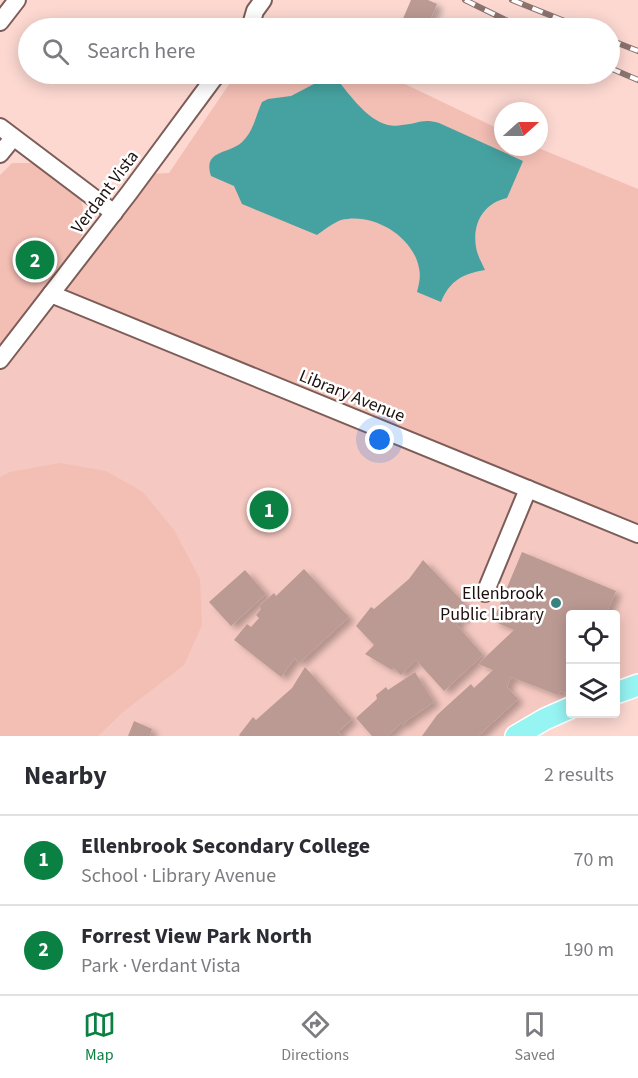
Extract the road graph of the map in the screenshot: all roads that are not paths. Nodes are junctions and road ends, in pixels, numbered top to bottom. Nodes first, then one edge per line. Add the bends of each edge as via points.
1 (17, 0) edge
2 (263, 0) edge
3 (253, 18) edge
4 (0, 22) edge
5 (210, 84) edge
6 (7, 132) edge
7 (0, 154) edge
8 (114, 213) junction
9 (51, 294) junction
10 (0, 360) edge
11 (528, 489) junction
12 (638, 534) edge
13 (485, 593) dead end
14 (638, 685) edge
15 (620, 691) edge
16 (638, 695) edge
17 (620, 700) edge
18 (566, 710) edge
19 (572, 718) edge
20 (516, 736) edge
21 (535, 736) edge

1 - 4 street
2 - 3 street
5 - 8 street, Verdant Vista
6 - 7 street
6 - 8 street
8 - 9 street, Verdant Vista
9 - 10 street, Verdant Vista
9 - 11 street, Library Avenue
11 - 12 street, Library Avenue
11 - 13 street
14 - 15 main road
16 - 17 main road
18 - 20 main road
19 - 21 main road

